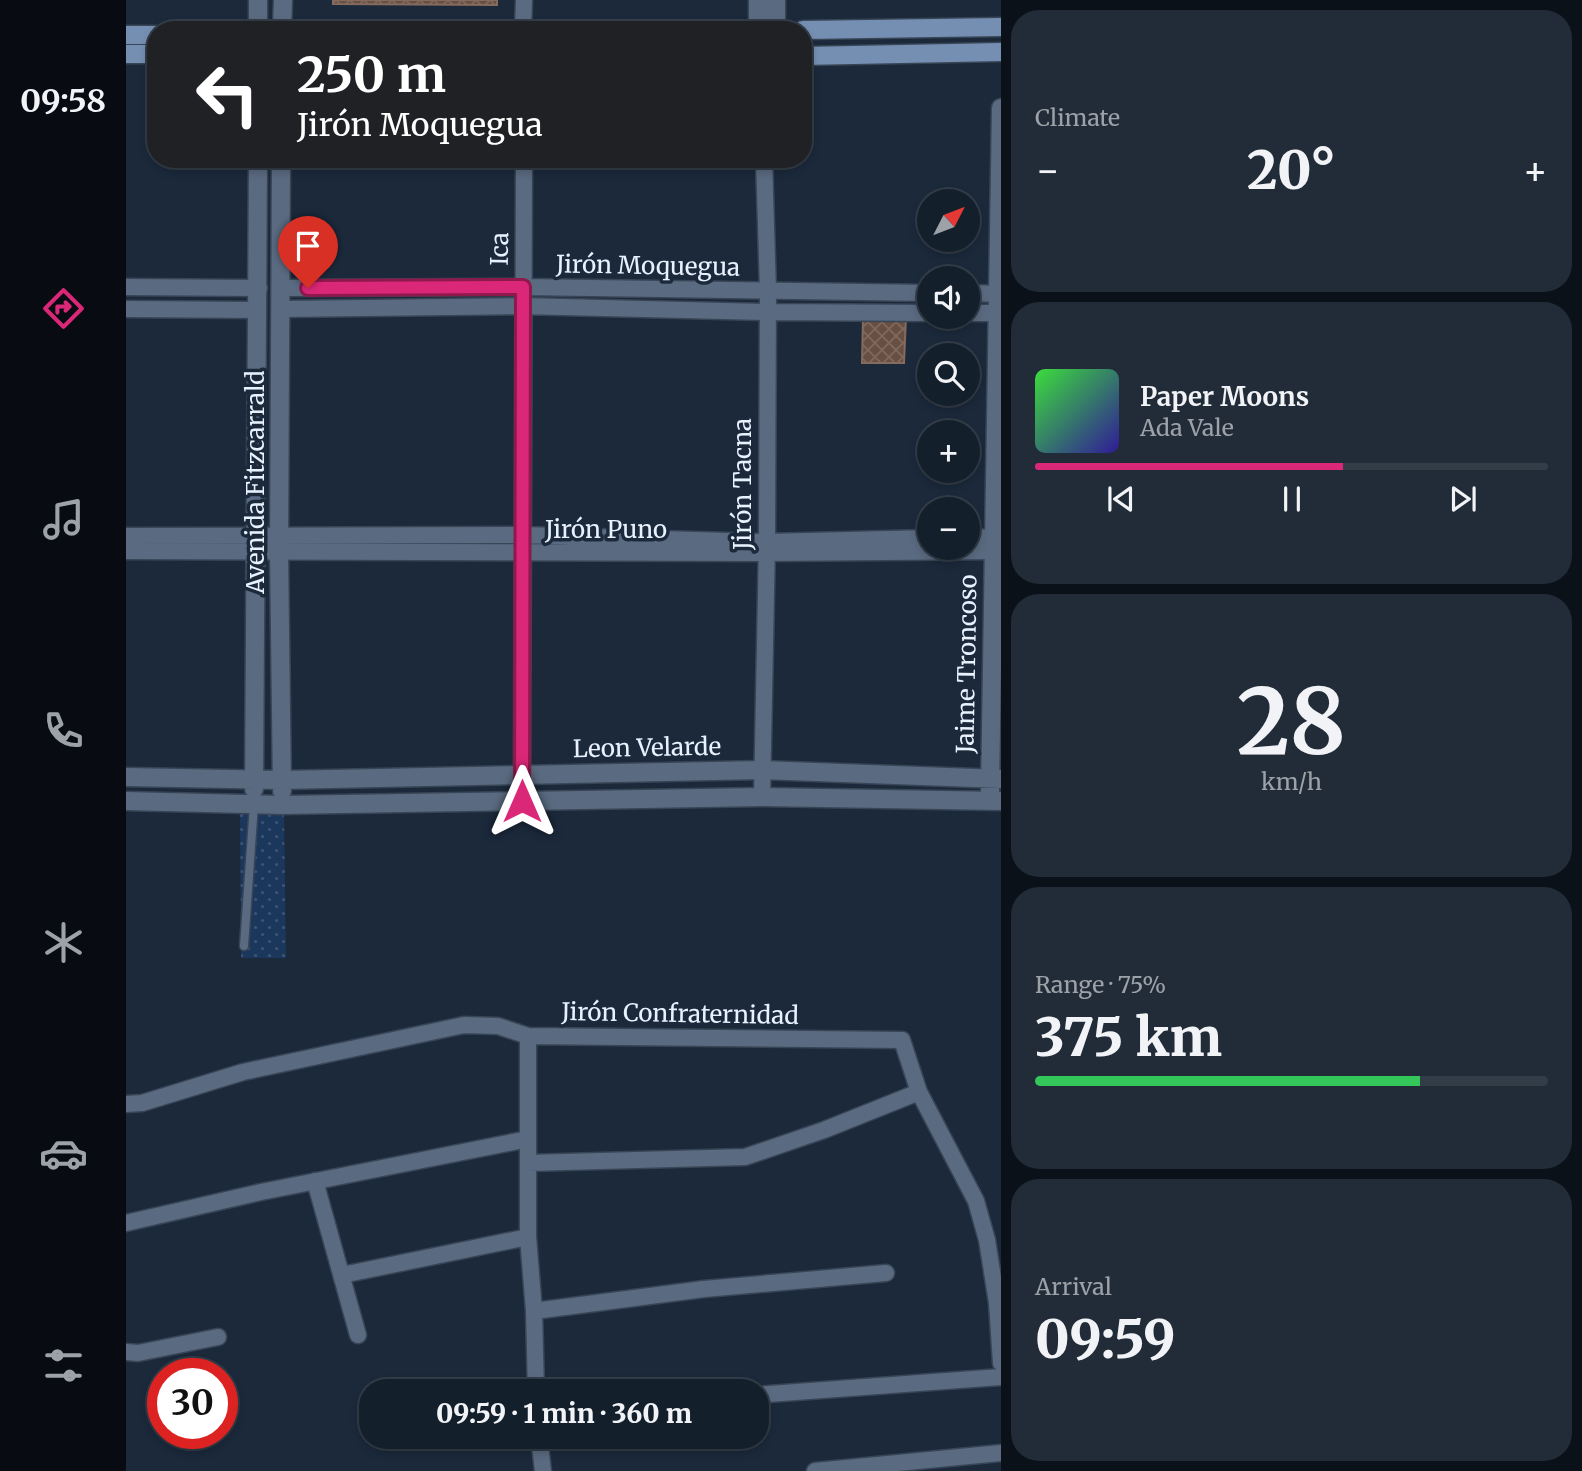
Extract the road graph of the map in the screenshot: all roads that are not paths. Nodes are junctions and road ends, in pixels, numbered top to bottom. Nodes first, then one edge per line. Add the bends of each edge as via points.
1 (258, 0) edge
2 (283, 0) edge
3 (524, 0) edge
4 (758, 0) edge
5 (776, 0) edge
6 (258, 21) edge
7 (282, 21) edge
8 (523, 21) edge
9 (758, 21) edge
10 (776, 21) edge
11 (1001, 27) edge
12 (812, 30) edge
13 (126, 35) edge
14 (147, 35) edge
15 (1001, 52) edge
16 (126, 54) edge
17 (147, 54) edge
18 (812, 56) edge
19 (1001, 108) edge
20 (258, 168) edge
21 (281, 168) edge
22 (524, 168) edge
23 (766, 168) edge
24 (126, 287) edge
25 (523, 287) junction
26 (259, 288) junction
27 (281, 288) junction
28 (768, 291) junction
29 (901, 292) junction
30 (917, 293) edge
31 (980, 293) edge
32 (1000, 294) edge
33 (522, 306) junction
34 (126, 309) edge
35 (282, 309) junction
36 (258, 310) junction
37 (768, 313) junction
38 (901, 313) junction
39 (917, 313) edge
40 (980, 313) edge
41 (1000, 313) edge
42 (522, 535) junction
43 (126, 536) edge
44 (917, 539) edge
45 (980, 540) edge
46 (280, 542) junction
47 (255, 543) junction
48 (998, 544) edge
49 (767, 547) junction
50 (126, 551) edge
51 (522, 552) junction
52 (762, 770) junction
53 (522, 774) junction
54 (126, 777) edge
55 (996, 779) edge
56 (255, 780) junction
57 (282, 780) junction
58 (762, 797) junction
59 (126, 801) edge
60 (522, 801) junction
61 (996, 801) edge
62 (254, 804) junction
63 (282, 805) junction
64 (244, 946) dead end
65 (528, 1036) junction
66 (919, 1093) junction
67 (126, 1104) edge
68 (528, 1139) junction
69 (528, 1163) junction
70 (315, 1181) junction
71 (126, 1223) edge
72 (528, 1237) junction
73 (886, 1273) dead end
74 (342, 1275) junction
75 (534, 1311) junction
76 (358, 1335) dead end
77 (218, 1337) dead end
78 (126, 1352) edge
79 (1001, 1363) edge
80 (1001, 1377) edge
81 (536, 1379) edge
82 (769, 1394) edge
83 (540, 1449) edge
84 (1001, 1454) edge
85 (542, 1471) edge
86 (815, 1471) edge

1 - 6 street
2 - 7 street
3 - 8 street
4 - 9 street
5 - 10 street
11 - 12 main road
13 - 14 main road
15 - 18 main road
16 - 17 main road
19 - 32 street, Jaime Troncoso
20 - 26 street, Avenida Fitzcarrald
21 - 27 street, Avenida Fitzcarrald
22 - 25 street, Ica
23 - 28 street, Jirón Tacna
24 - 26 street
25 - 27 street, Jirón Moquegua
25 - 28 street, Jirón Moquegua
25 - 33 street, Ica
26 - 36 street, Avenida Fitzcarrald
27 - 35 street, Avenida Fitzcarrald
28 - 29 street, Jirón Moquegua
28 - 37 street, Jirón Tacna
29 - 30 street, Jirón Moquegua
29 - 38 street
31 - 32 street
32 - 41 street, Jaime Troncoso
33 - 35 street, Jirón Moquegua
33 - 37 street, Jirón Moquegua
33 - 42 street, Ica
34 - 36 street
35 - 46 street, Avenida Fitzcarrald
36 - 47 street, Avenida Fitzcarrald
37 - 38 street, Jirón Moquegua
37 - 49 street, Jirón Tacna
38 - 39 street, Jirón Moquegua
40 - 41 street
41 - 48 street, Jaime Troncoso
42 - 46 street, Jirón Puno
42 - 49 street, Jirón Puno
42 - 51 street, Ica
43 - 47 street, Jirón Puno
44 - 49 street, Jirón Puno
45 - 48 street
46 - 47 street, Jirón Puno
46 - 51 street, Jirón Puno
46 - 57 street, Avenida Fitzcarrald
47 - 50 street, Jirón Puno
47 - 56 street, Avenida Fitzcarrald
48 - 49 street, Jirón Puno
48 - 55 street, Jaime Troncoso
49 - 51 street, Jirón Puno
49 - 52 street, Jirón Tacna
51 - 53 street, Ica
52 - 53 street, Leon Velarde
52 - 55 street, Leon Velarde
52 - 58 street, Jirón Tacna
53 - 57 street, Leon Velarde
53 - 60 street, Ica
54 - 56 street, Leon Velarde
55 - 61 street, Jaime Troncoso
56 - 57 street, Leon Velarde
56 - 62 street, Avenida Fitzcarrald
57 - 63 street, Avenida Fitzcarrald
58 - 60 street, Leon Velarde
58 - 61 street, Leon Velarde
59 - 62 street, Leon Velarde
60 - 63 street, Leon Velarde
62 - 63 street, Leon Velarde
62 - 64 lane
65 - 66 street, Jirón Confraternidad via 902,1040
65 - 67 street, Jirón Confraternidad via 498,1026 464,1025 243,1072
65 - 68 street
66 - 69 street via 745,1157
66 - 79 street, Jirón Confraternidad via 976,1201 997,1303
68 - 69 street
68 - 70 street
69 - 72 street
70 - 71 street
70 - 74 street
72 - 74 street
72 - 75 street
73 - 75 street via 704,1289
74 - 76 street
75 - 81 street
77 - 78 street
80 - 82 street
83 - 85 street
84 - 86 street

